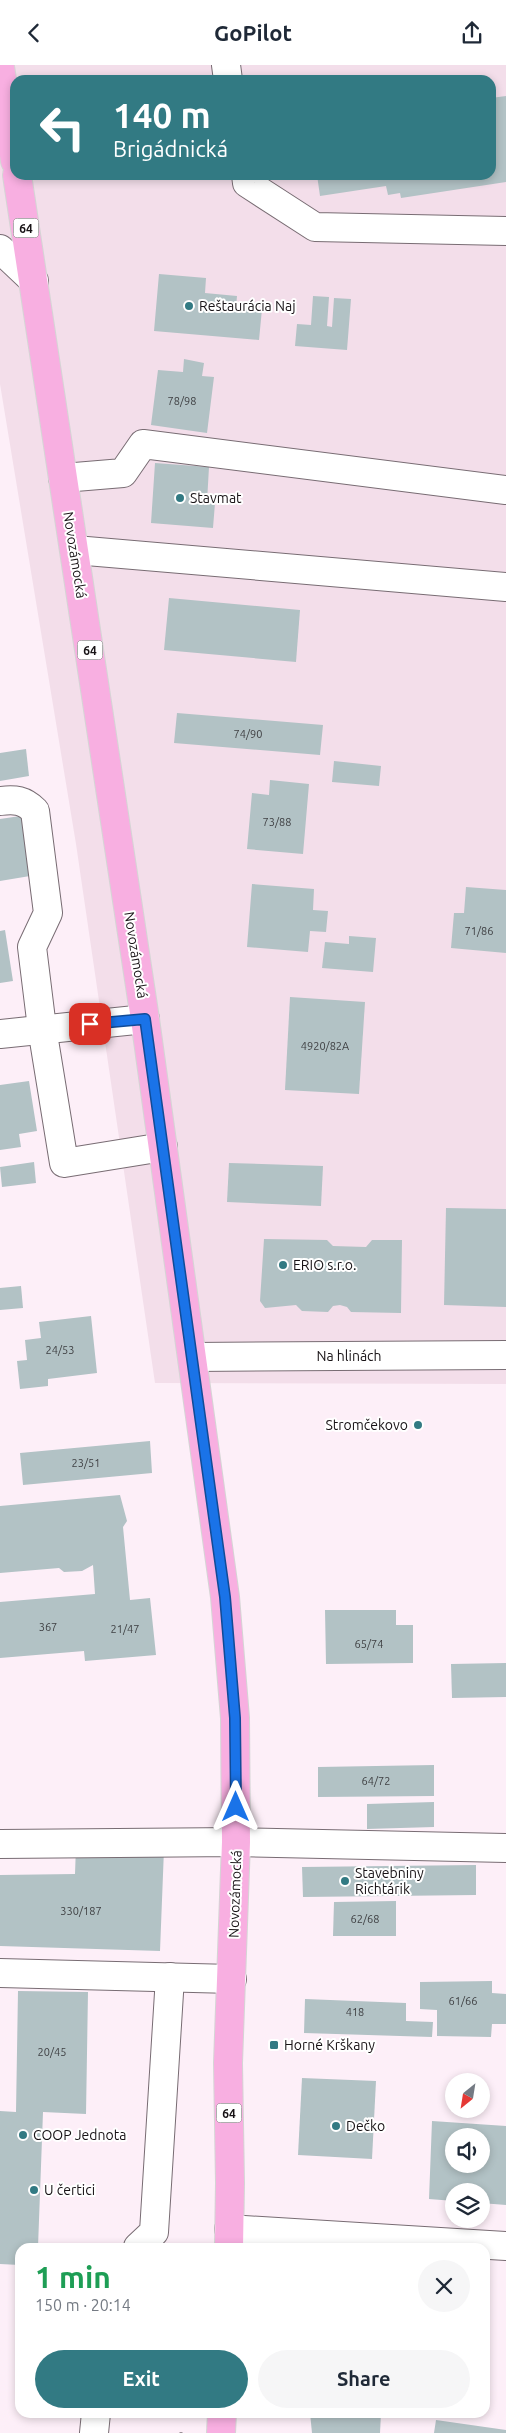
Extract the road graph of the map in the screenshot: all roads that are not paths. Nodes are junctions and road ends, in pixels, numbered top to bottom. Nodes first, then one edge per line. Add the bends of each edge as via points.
1 (0, 67) edge
2 (10, 130) edge
3 (18, 180) edge
4 (247, 180) edge
5 (506, 231) edge
6 (0, 249) edge
7 (34, 281) junction
8 (63, 478) junction
9 (506, 490) edge
10 (75, 551) junction
11 (506, 587) edge
12 (0, 801) edge
13 (145, 1019) junction
14 (42, 1028) junction
15 (0, 1034) edge
16 (163, 1147) junction
17 (506, 1355) edge
18 (193, 1357) junction
19 (236, 1842) junction
20 (0, 1844) edge
21 (506, 1848) edge
22 (0, 1973) edge
23 (170, 1977) junction
24 (232, 1979) junction
25 (229, 2239) edge
26 (142, 2243) edge
27 (387, 2243) edge
28 (490, 2246) edge
29 (506, 2246) edge
30 (96, 2418) edge
31 (222, 2418) edge
32 (94, 2433) edge
33 (221, 2433) edge

1 - 2 main road
3 - 7 main road, Novozámocká / 64
4 - 5 street via 315,227
6 - 7 street
7 - 8 main road, Novozámocká / 64
8 - 9 street via 123,473 143,444
8 - 10 main road, Novozámocká / 64
10 - 11 street
10 - 13 main road, Novozámocká / 64
12 - 14 street via 16,799 35,811 48,913 32,947
13 - 14 street
13 - 16 main road, Novozámocká / 64
14 - 15 street
14 - 16 street via 64,1163
16 - 18 main road, Novozámocká / 64
17 - 18 street, Na hlinách
18 - 19 main road, Novozámocká / 64 via 225,1597 235,1718
19 - 20 street
19 - 21 street
19 - 24 main road, Novozámocká / 64
22 - 23 street
23 - 24 street
23 - 26 street via 154,2232
24 - 25 main road, Novozámocká / 64 via 228,2063
25 - 27 street
28 - 29 street
30 - 32 street
31 - 33 main road

